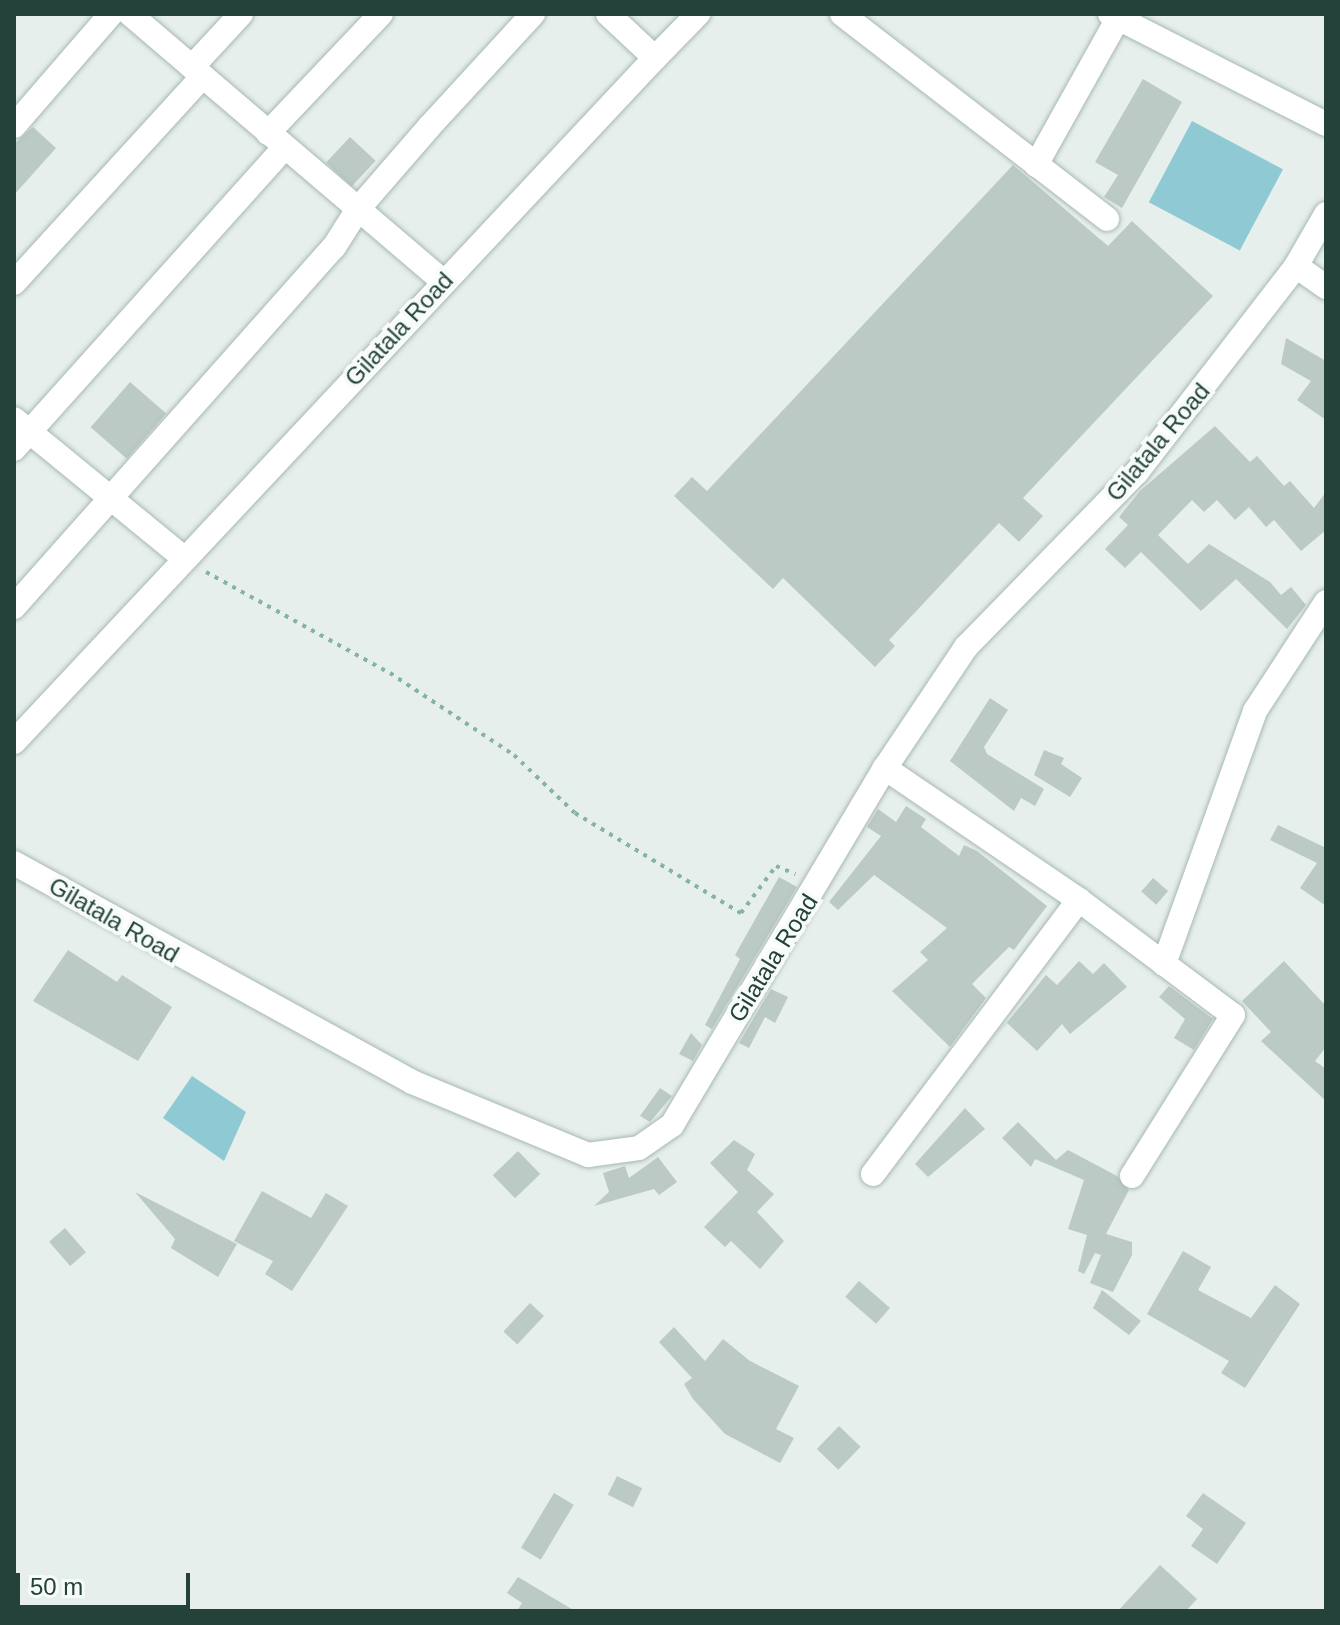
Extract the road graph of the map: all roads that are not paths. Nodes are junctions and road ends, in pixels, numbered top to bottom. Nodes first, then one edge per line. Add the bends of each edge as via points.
1 (111, 14) edge
2 (130, 14) edge
3 (241, 14) edge
4 (381, 14) edge
5 (533, 14) edge
6 (608, 14) edge
7 (698, 14) edge
8 (842, 14) edge
9 (1114, 16) edge
10 (655, 58) junction
11 (197, 72) junction
12 (1326, 124) edge
13 (14, 126) edge
14 (276, 141) junction
15 (1036, 165) junction
16 (358, 209) junction
17 (1326, 214) edge
18 (1107, 219) dead end
19 (1296, 266) junction
20 (443, 281) junction
21 (14, 283) edge
22 (1326, 287) edge
23 (19, 433) edge
24 (111, 501) junction
25 (185, 559) junction
26 (1326, 602) edge
27 (14, 607) edge
28 (14, 742) edge
29 (885, 768) junction
30 (14, 863) edge
31 (1079, 900) junction
32 (1164, 964) junction
33 (873, 1174) dead end
34 (1132, 1176) dead end

1 - 13 street
2 - 11 street
3 - 11 street
4 - 14 street
5 - 16 street
6 - 10 street
7 - 10 street, Gilatala Road
8 - 15 street
9 - 12 street
9 - 15 street
10 - 20 street, Gilatala Road
11 - 14 street
11 - 21 street
14 - 16 street
14 - 23 street
15 - 18 street
16 - 20 street
16 - 24 street via 334,247
17 - 19 street, Gilatala Road
19 - 22 street
19 - 29 street, Gilatala Road via 1137,472 966,647
20 - 25 street, Gilatala Road
23 - 24 street
24 - 25 street
24 - 27 street
25 - 28 street, Gilatala Road
26 - 32 street via 1255,711
29 - 30 street, Gilatala Road via 672,1125 639,1148 588,1155 412,1082
29 - 31 street
31 - 32 street
31 - 33 street
32 - 34 street via 1233,1015

